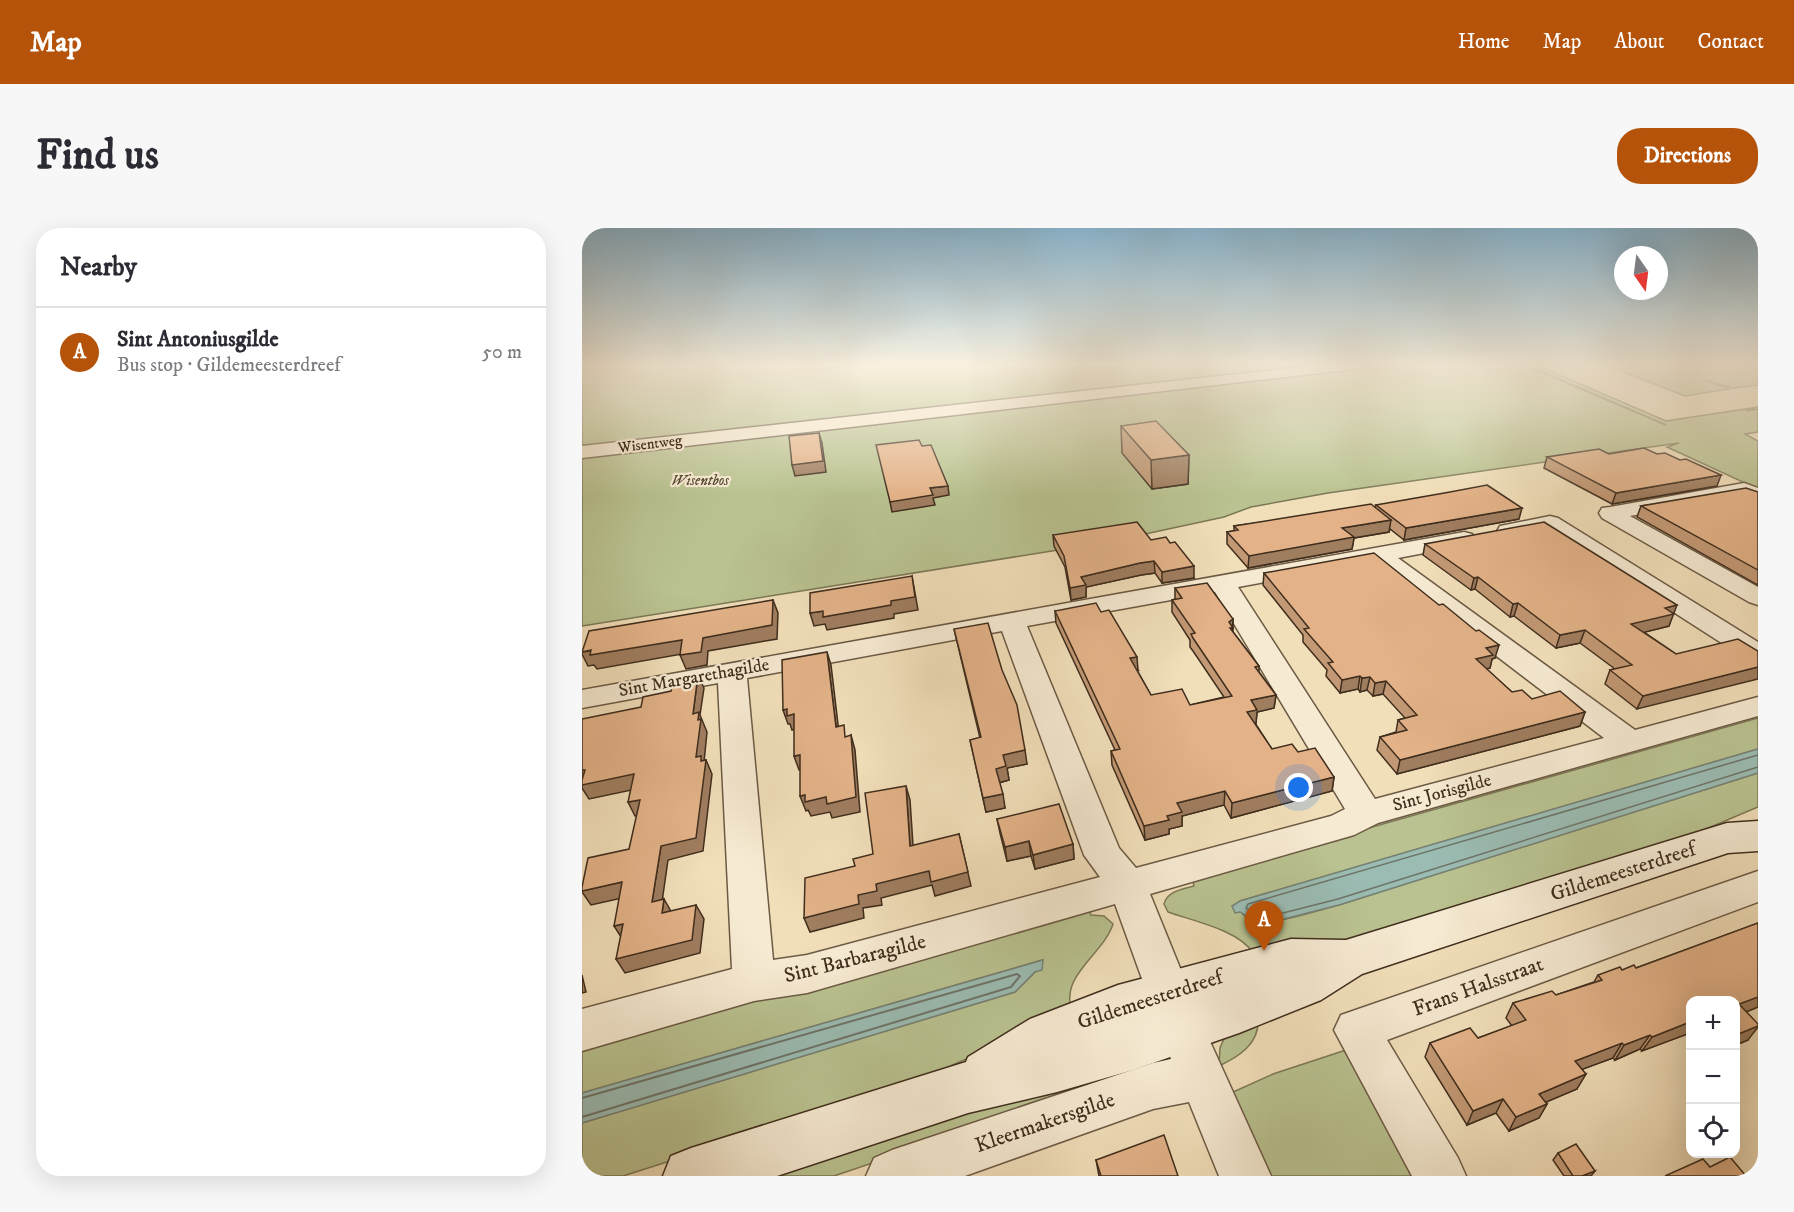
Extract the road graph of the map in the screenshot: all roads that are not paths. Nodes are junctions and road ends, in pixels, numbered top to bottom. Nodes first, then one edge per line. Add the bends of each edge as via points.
1 (970, 408) edge
2 (582, 452) edge
3 (1758, 496) edge
4 (1377, 554) junction
5 (1222, 582) junction
6 (1758, 597) edge
7 (1012, 622) junction
8 (1758, 654) edge
9 (732, 671) junction
10 (582, 699) edge
11 (1758, 706) edge
12 (1629, 741) junction
13 (1366, 814) junction
14 (1748, 830) edge
15 (1127, 884) junction
16 (1758, 886) edge
17 (754, 982) junction
18 (1175, 1011) junction
19 (582, 1030) edge
20 (1201, 1076) junction
21 (691, 1176) edge
22 (891, 1176) edge
23 (1245, 1176) edge
24 (1440, 1176) edge

1 - 2 street, Wisentweg
3 - 6 street via 1744,489 1610,513
4 - 5 street, Sint Margarethagilde
4 - 8 street, Sint Margarethagilde via 1550,523
4 - 12 street
5 - 7 street, Sint Margarethagilde
5 - 13 street
7 - 9 street, Sint Margarethagilde
7 - 15 street via 1103,855
9 - 10 street, Sint Margarethagilde
9 - 17 street
11 - 12 street, Sint Jorisgilde
12 - 13 street, Sint Jorisgilde
13 - 15 street, Sint Jorisgilde via 1341,825
14 - 18 street, Gildemeesterdreef via 1347,959 1304,985
15 - 17 street, Sint Barbaragilde via 807,974
15 - 18 street
16 - 24 street, Frans Halsstraat via 1357,1030
17 - 19 street, Sint Barbaragilde
18 - 20 street
18 - 21 street, Gildemeesterdreef via 1058,1067 968,1087
20 - 22 street, Kleermakersgilde via 1153,1086
20 - 23 street

